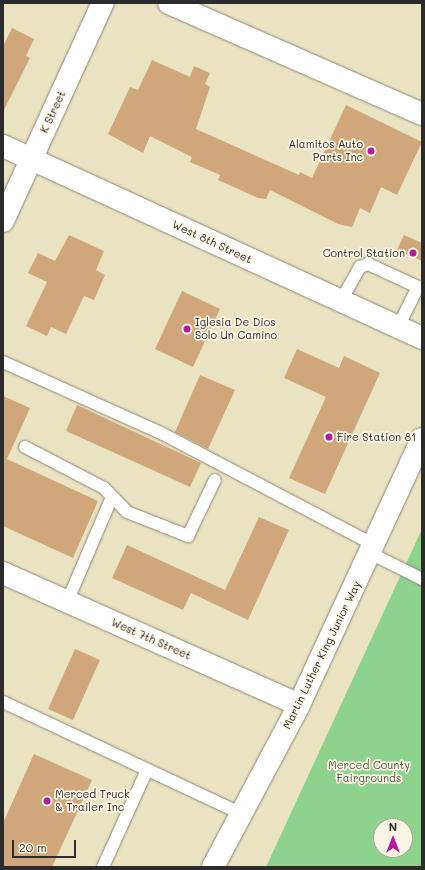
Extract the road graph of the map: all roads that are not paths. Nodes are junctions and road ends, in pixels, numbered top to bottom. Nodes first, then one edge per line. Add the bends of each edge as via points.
1 (103, 3) edge
2 (169, 3) edge
3 (422, 114) edge
4 (3, 146) edge
5 (31, 159) junction
6 (3, 221) edge
7 (420, 288) edge
8 (341, 301) junction
9 (398, 327) junction
10 (422, 338) edge
11 (3, 362) edge
12 (25, 447) dead end
13 (420, 448) edge
14 (214, 480) dead end
15 (112, 497) junction
16 (372, 549) junction
17 (3, 573) edge
18 (422, 579) edge
19 (67, 602) junction
20 (3, 702) edge
21 (299, 705) junction
22 (147, 770) junction
23 (242, 814) junction
24 (103, 867) edge
25 (213, 867) edge

1 - 5 main road, K Street
2 - 3 main road
4 - 5 main road, West 8th Street
5 - 6 main road, K Street
5 - 8 main road, West 8th Street
7 - 8 lane via 368,264 360,267
7 - 9 lane
8 - 9 main road, West 8th Street
9 - 10 main road, West 8th Street
11 - 16 lane via 163,434
12 - 15 lane via 104,488
13 - 16 main road, Martin Luther King Junior Way
14 - 15 lane via 188,536 127,512
15 - 19 lane
16 - 18 lane
16 - 21 main road, Martin Luther King Junior Way
17 - 19 main road, West 7th Street
19 - 21 main road, West 7th Street
20 - 22 lane
21 - 23 main road, Martin Luther King Junior Way
22 - 23 lane
22 - 24 lane
23 - 25 main road, Martin Luther King Junior Way

